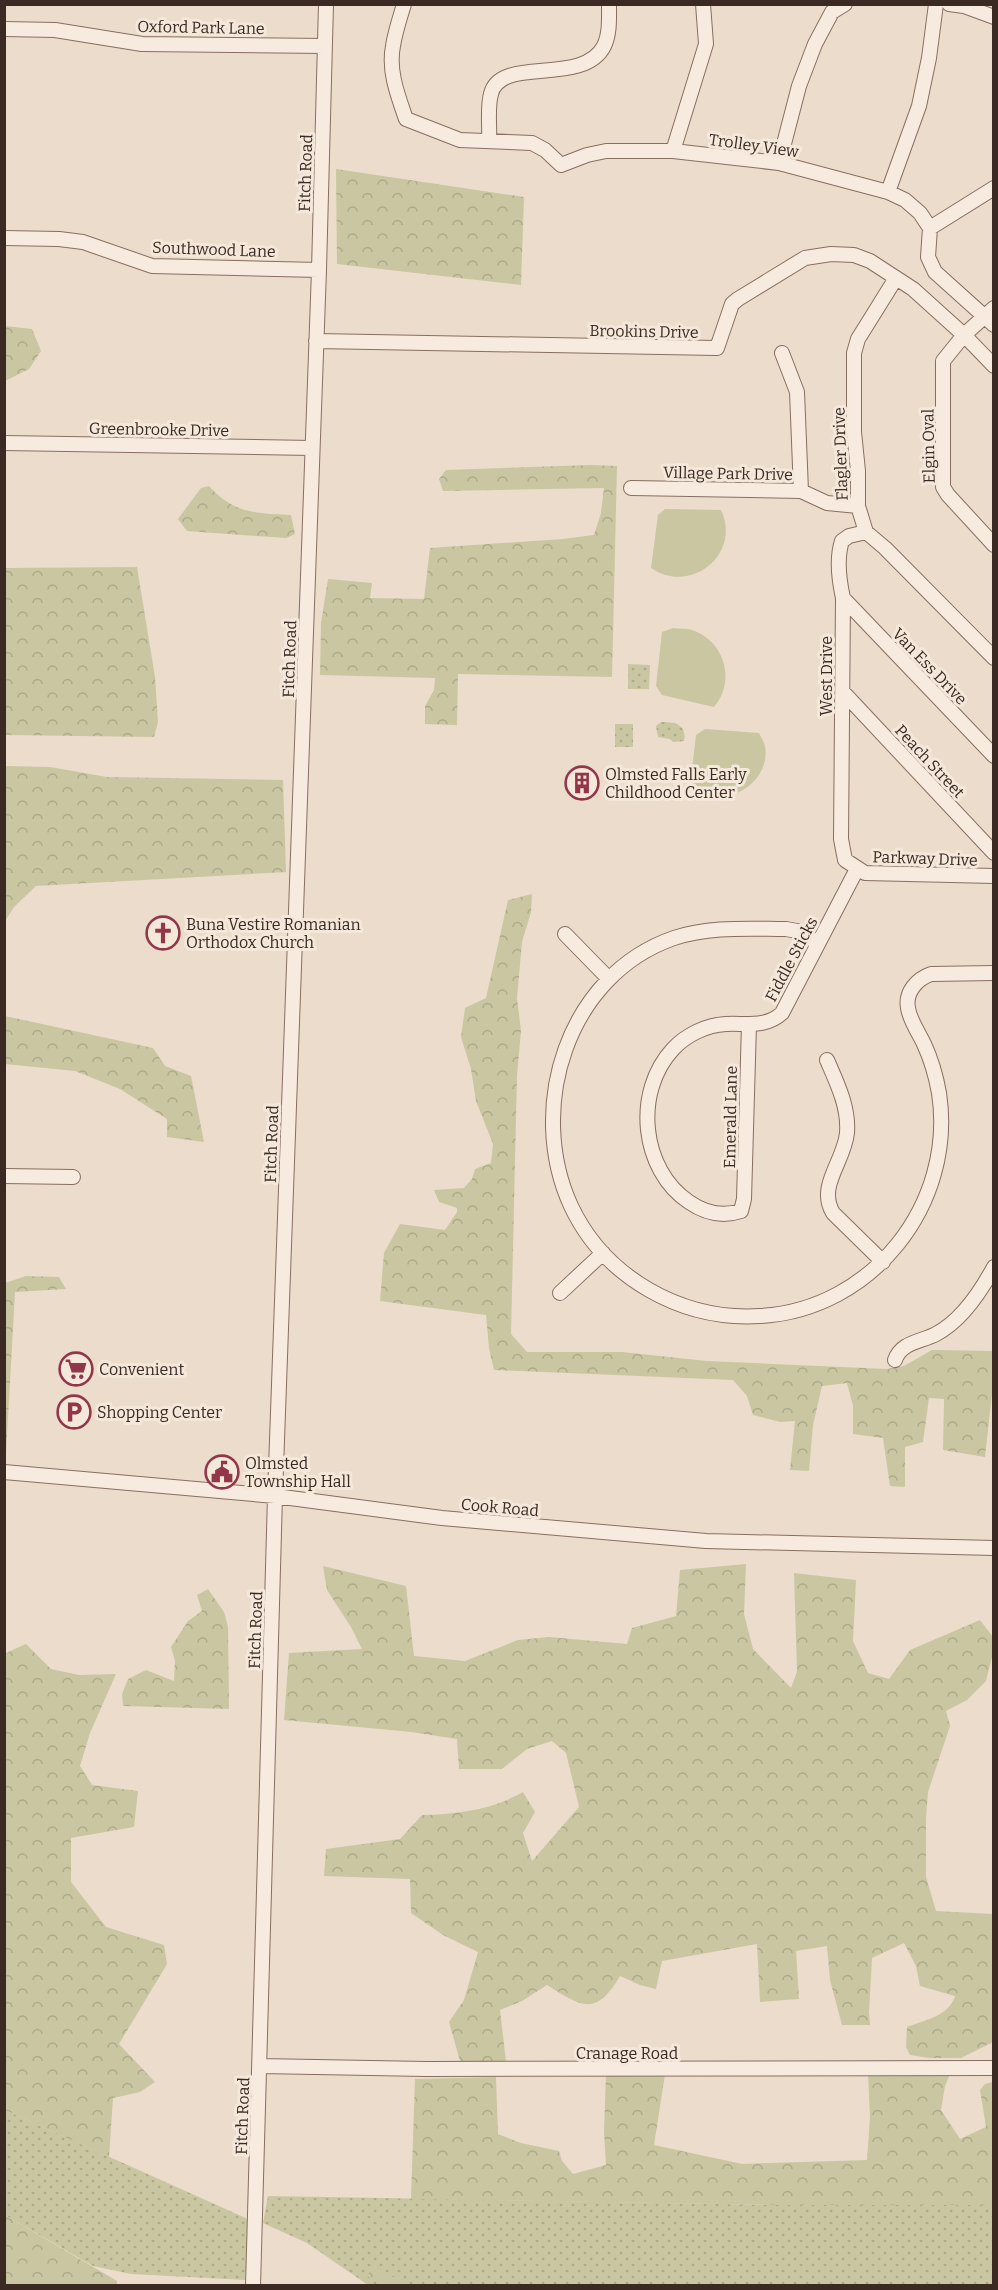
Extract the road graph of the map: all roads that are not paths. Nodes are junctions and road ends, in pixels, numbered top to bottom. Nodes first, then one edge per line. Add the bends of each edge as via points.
1 (326, 4) edge
2 (404, 4) edge
3 (609, 4) edge
4 (703, 4) edge
5 (845, 4) edge
6 (936, 4) edge
7 (949, 4) edge
8 (993, 17) edge
9 (4, 29) edge
10 (325, 46) junction
11 (489, 141) junction
12 (673, 151) junction
13 (779, 163) junction
14 (993, 188) edge
15 (888, 192) junction
16 (930, 228) junction
17 (4, 238) edge
18 (319, 270) junction
19 (896, 278) junction
20 (991, 316) edge
21 (964, 335) junction
22 (316, 341) junction
23 (782, 353) dead end
24 (993, 366) edge
25 (4, 443) edge
26 (312, 448) junction
27 (631, 488) dead end
28 (801, 491) junction
29 (858, 506) junction
30 (866, 532) junction
31 (993, 545) edge
32 (843, 598) junction
33 (993, 658) edge
34 (843, 692) junction
35 (993, 756) edge
36 (841, 839) joint
37 (993, 853) edge
38 (857, 869) junction
39 (993, 876) edge
40 (565, 934) dead end
41 (818, 943) junction
42 (993, 973) edge
43 (609, 979) junction
44 (749, 1024) junction
45 (827, 1060) dead end
46 (4, 1176) edge
47 (73, 1177) dead end
48 (741, 1211) joint
49 (603, 1253) junction
50 (883, 1262) junction
51 (993, 1267) edge
52 (560, 1293) dead end
53 (896, 1360) dead end
54 (4, 1472) edge
55 (275, 1496) junction
56 (993, 1548) edge
57 (260, 2066) junction
58 (993, 2068) edge
59 (253, 2286) edge

1 - 10 street, Fitch Road
2 - 11 street via 392,47 392,68 406,119 460,140
3 - 11 street via 605,45 596,58 577,67 511,75 500,81 491,93
4 - 12 street via 706,44
5 - 13 street via 832,12 815,44 796,94
6 - 15 street via 919,106
7 - 8 street
9 - 10 street, Oxford Park Lane via 55,30 142,44
10 - 18 street, Fitch Road
11 - 12 street, Trolley View via 532,143 561,165 606,151
12 - 13 street, Trolley View
13 - 15 street, Trolley View
14 - 16 street
15 - 16 street, Trolley View via 905,200
16 - 20 street via 928,257 935,272
17 - 18 street, Southwood Lane via 83,242 152,266
18 - 22 street, Fitch Road
19 - 21 street, Brookins Drive
19 - 22 street, Brookins Drive via 854,255 804,258 732,304 717,348
19 - 29 street, Flagler Drive via 858,339 854,353
20 - 21 street, Elgin Oval
21 - 24 street, Brookins Drive
21 - 31 street, Elgin Oval via 943,361 943,487
22 - 26 street, Fitch Road
23 - 28 street via 797,392
25 - 26 street, Greenbrooke Drive
26 - 55 street, Fitch Road
27 - 28 street, Village Park Drive
28 - 29 street, Village Park Drive via 827,503
29 - 30 street, Flagler Drive
30 - 32 street, West Drive via 849,536 839,549
30 - 33 street
32 - 34 street, West Drive
32 - 35 street, Van Ess Drive
34 - 36 street, West Drive
34 - 37 street, Peach Street
36 - 38 street, Parkway Drive via 845,860
38 - 39 street, Parkway Drive via 865,873
38 - 41 street, Fiddle Sticks
40 - 43 street
41 - 43 street via 786,929 693,933 649,949
41 - 44 street, Fiddle Sticks via 782,1013 768,1022
42 - 50 street via 931,974 909,993 909,1013 928,1054 938,1092 940,1147 934,1177 921,1208
43 - 49 street via 586,1006 568,1039 554,1105 560,1174 572,1208
44 - 48 street, Emerald Lane via 745,1191
44 - 48 street, Fiddle Sticks via 703,1029 674,1048 654,1079 648,1131 651,1152 665,1181 678,1195 714,1213
45 - 50 street via 844,1103 847,1131 840,1161 828,1187 828,1203 833,1213
46 - 47 street
49 - 50 street via 635,1282 666,1299 704,1313 740,1317 779,1314 811,1306 865,1278
49 - 52 street
51 - 53 street via 950,1325 909,1344
54 - 55 street, Cook Road
55 - 56 street, Cook Road via 442,1518 706,1541
55 - 57 street, Fitch Road
57 - 58 street, Cranage Road
57 - 59 street, Fitch Road

